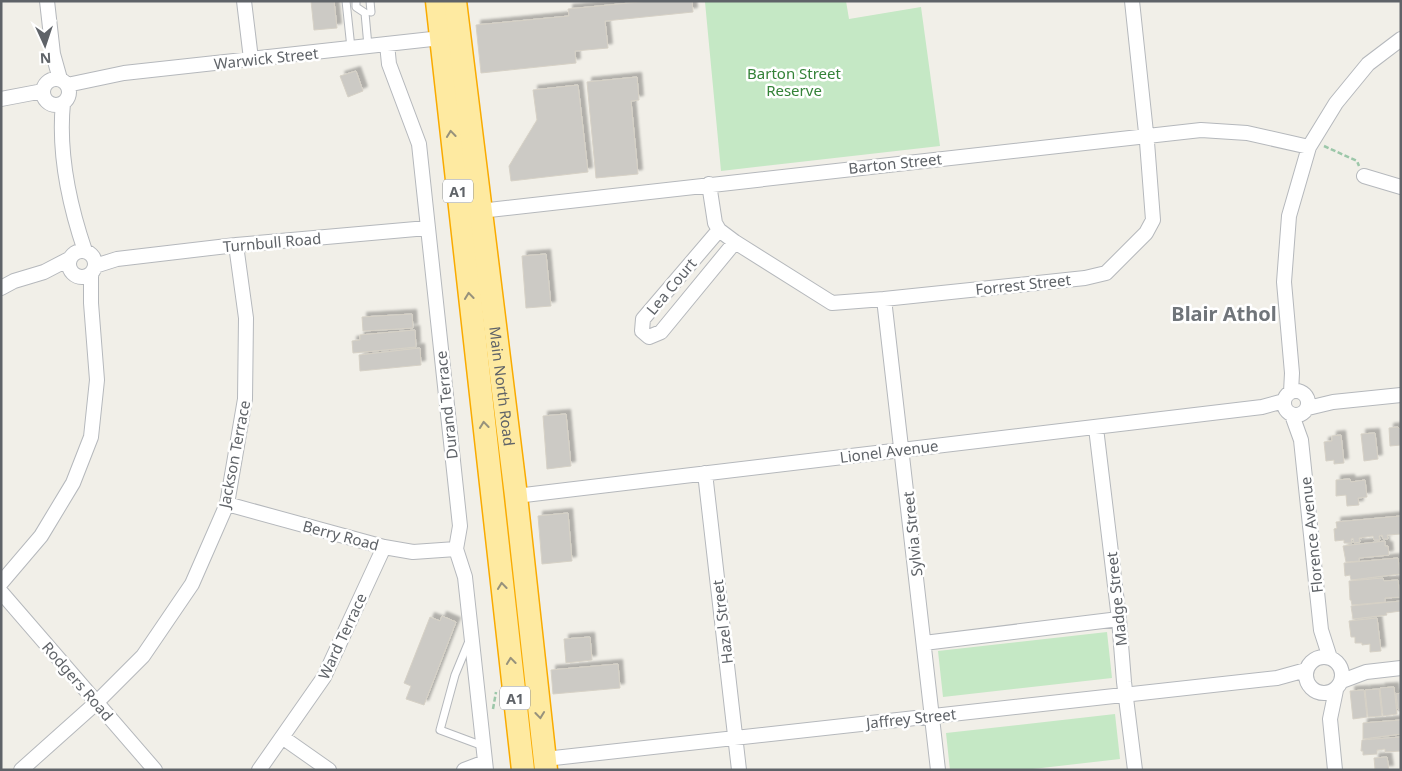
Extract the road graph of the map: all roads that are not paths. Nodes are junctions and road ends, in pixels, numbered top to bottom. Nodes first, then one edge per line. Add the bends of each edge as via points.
1 (47, 1) edge
2 (244, 1) edge
3 (346, 1) edge
4 (356, 1) edge
5 (370, 1) edge
6 (437, 1) edge
7 (455, 1) edge
8 (1132, 1) edge
9 (368, 12) junction
10 (449, 37) junction
11 (1401, 39) edge
12 (388, 44) junction
13 (368, 46) junction
14 (351, 48) junction
15 (251, 59) junction
16 (56, 92) junction
17 (1, 99) edge
18 (1146, 135) junction
19 (1311, 144) junction
20 (1364, 176) road end
21 (709, 184) junction
22 (1401, 187) edge
23 (480, 211) junction
24 (427, 228) junction
25 (719, 230) junction
26 (735, 242) junction
27 (236, 245) junction
28 (83, 263) junction
29 (1, 288) edge
30 (884, 299) junction
31 (1401, 395) edge
32 (1297, 404) junction
33 (1096, 428) junction
34 (902, 450) junction
35 (705, 474) junction
36 (516, 496) junction
37 (227, 504) junction
38 (384, 547) junction
39 (456, 549) junction
40 (1, 583) edge
41 (1, 592) edge
42 (1120, 619) junction
43 (1321, 630) junction
44 (472, 636) junction
45 (924, 642) junction
46 (1315, 659) junction
47 (1335, 662) junction
48 (1401, 668) edge
49 (1306, 670) junction
50 (1366, 672) junction
51 (1277, 678) junction
52 (1339, 686) junction
53 (1313, 690) junction
54 (1126, 695) junction
55 (96, 703) junction
56 (932, 715) junction
57 (1330, 719) junction
58 (282, 738) junction
59 (735, 738) junction
60 (483, 746) junction
61 (545, 764) edge
62 (486, 766) edge
63 (522, 766) edge
64 (21, 770) edge
65 (155, 770) edge
66 (259, 770) edge
67 (329, 770) edge
68 (464, 770) edge
69 (739, 770) edge
70 (938, 770) edge
71 (1134, 770) edge
72 (1335, 770) edge

1 - 16 street
2 - 15 street
3 - 14 lane
4 - 9 lane via 356,7
5 - 9 lane
6 - 10 highway, Main North Road / A1
7 - 10 highway, Main North Road / A1
8 - 18 street, Forrest Street
9 - 13 lane
10 - 12 street, Warwick Street
10 - 23 highway, Main North Road / A1
63 -> 10 highway, Main North Road / A1
11 - 19 street, Florence Avenue via 1368,64 1336,103
12 - 13 street, Warwick Street
12 - 24 street, Durand Terrace via 389,64 419,144
13 - 14 street, Warwick Street
14 - 15 street, Warwick Street
15 - 16 street, Warwick Street via 124,73
16 - 17 street, Warwick Street
16 - 28 street via 67,186
18 - 19 street, Barton Street via 1201,130 1246,133
18 - 21 street, Barton Street
18 - 30 street, Forrest Street via 1153,220 1146,233 1106,272 1085,278
19 - 32 street, Florence Avenue via 1289,216 1284,282
20 - 22 street
21 - 23 street, Barton Street
21 - 25 street via 714,223
23 - 36 highway, Main North Road / A1
24 - 27 street, Turnbull Road
24 - 39 street, Durand Terrace via 460,526
25 - 26 street, Forrest Street
25 - 26 street, Lea Court via 643,319 642,330 649,337 661,332
26 - 30 street, Forrest Street via 832,303
27 - 28 street, Turnbull Road
27 - 37 street, Jackson Terrace via 246,318 245,399
28 - 29 street, Turnbull Road via 14,281
28 - 40 street via 91,303 97,380 91,437 73,483 41,536
30 - 34 street, Sylvia Street
31 - 32 street, Lionel Avenue
32 - 33 street, Lionel Avenue
32 - 43 street, Florence Avenue
33 - 34 street, Lionel Avenue
33 - 42 street, Madge Street
34 - 35 street, Lionel Avenue
34 - 45 street, Sylvia Street
35 - 36 street, Lionel Avenue
35 - 59 street, Hazel Street
36 -> 61 highway, Main North Road / A1
37 - 38 street, Berry Road
37 - 55 street, Jackson Terrace via 192,584 143,656
38 - 39 street, Berry Road via 413,552
38 - 58 street, Ward Terrace via 324,677
39 - 44 street, Durand Terrace via 465,577
41 - 55 street, Rodgers Road
42 - 45 street
42 - 54 street, Madge Street
43 - 46 street, Florence Avenue
43 - 47 street, Florence Avenue
44 - 60 street, Durand Terrace
44 - 60 lane via 455,675 440,730
45 - 56 street, Sylvia Street
46 - 47 street via 1323,657
46 - 49 street
47 - 50 street
47 - 52 street via 1342,674
48 - 50 street
49 - 51 street, Jaffrey Street
49 - 53 street via 1305,679
50 - 52 street
51 - 53 street, Jaffrey Street
51 - 54 street, Jaffrey Street
52 - 53 street via 1327,694
52 - 57 street
53 - 57 street
54 - 56 street, Jaffrey Street
54 - 71 street, Madge Street
55 - 64 street, Jackson Terrace
55 - 65 street, Rodgers Road
56 - 59 street, Jaffrey Street
56 - 70 street, Sylvia Street
57 - 72 street
58 - 66 street, Ward Terrace
58 - 67 street
59 - 61 street, Jaffrey Street
59 - 69 street, Hazel Street
60 - 62 street, Durand Terrace
61 - 63 highway
62 - 68 street

